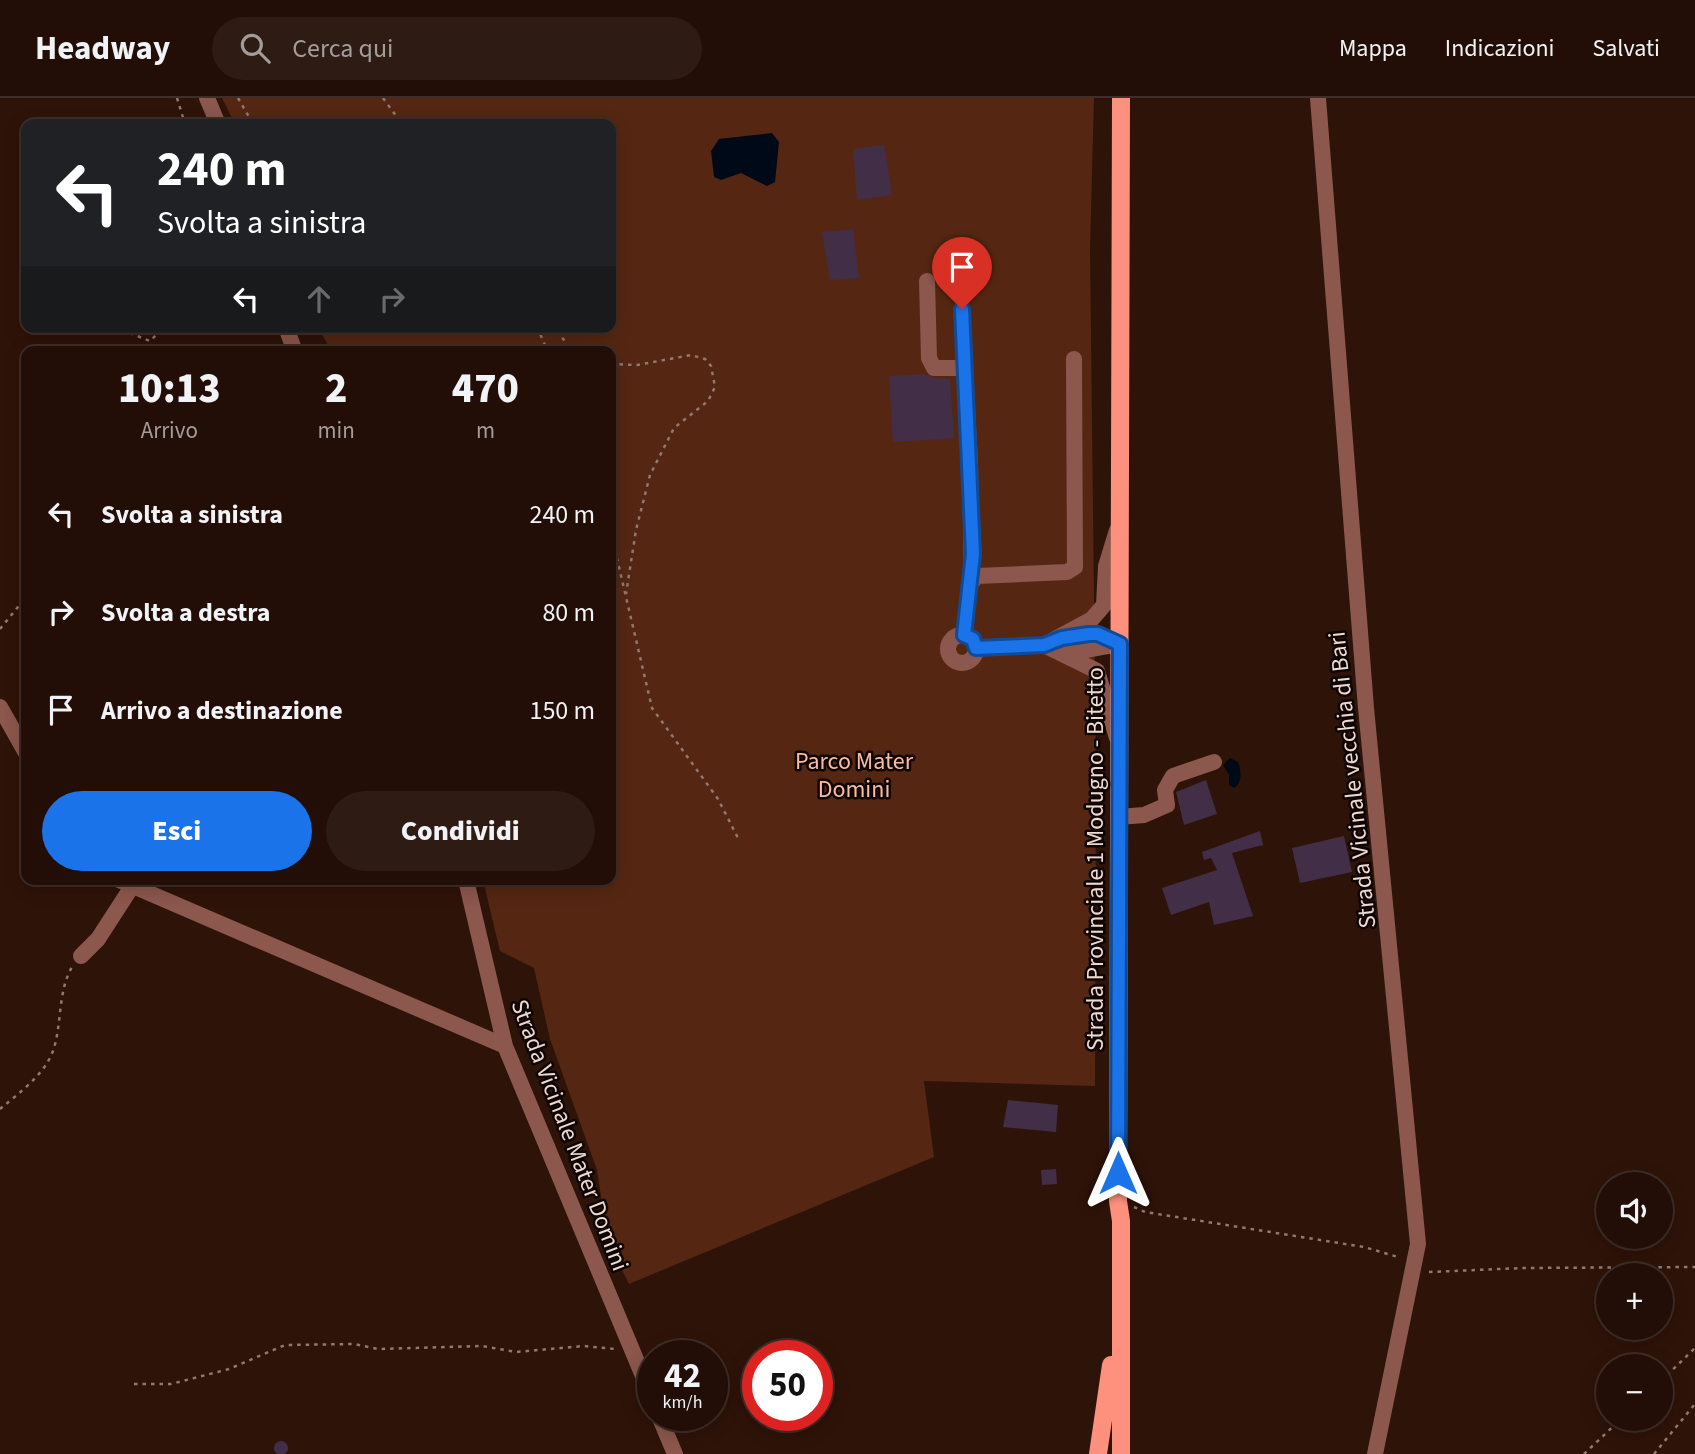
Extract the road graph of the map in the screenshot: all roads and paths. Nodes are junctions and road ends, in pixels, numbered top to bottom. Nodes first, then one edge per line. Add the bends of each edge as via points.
1 (177, 98) edge
2 (207, 98) edge
3 (238, 98) edge
4 (383, 98) edge
5 (1121, 98) edge
6 (1318, 98) edge
7 (183, 119) edge
8 (216, 119) edge
9 (253, 119) edge
10 (398, 119) edge
11 (928, 281) dead end
12 (962, 309) dead end
13 (129, 333) edge
14 (158, 333) edge
15 (1074, 359) dead end
16 (616, 364) edge
17 (965, 368) junction
18 (1119, 524) junction
19 (616, 553) edge
20 (972, 579) junction
21 (626, 594) junction
22 (21, 604) edge
23 (0, 629) edge
24 (964, 635) junction
25 (1120, 644) junction
26 (1063, 645) junction
27 (976, 648) junction
28 (0, 707) edge
29 (21, 744) edge
30 (1119, 747) junction
31 (1214, 762) dead end
32 (1119, 817) junction
33 (739, 840) dead end
34 (125, 885) edge
35 (127, 885) edge
36 (467, 885) edge
37 (81, 956) joint
38 (506, 1046) junction
39 (0, 1109) edge
40 (630, 1346) junction
41 (1695, 1348) edge
42 (637, 1363) edge
43 (1673, 1369) edge
44 (134, 1384) dead end
45 (1115, 1392) junction
46 (1695, 1404) edge
47 (665, 1431) edge
48 (1608, 1431) edge
49 (675, 1454) edge
50 (1098, 1454) edge
51 (1111, 1454) edge
52 (1121, 1454) edge
53 (1375, 1454) edge
54 (1584, 1454) edge
55 (1654, 1454) edge

1 - 7 path
2 - 8 street
3 - 9 path
4 - 10 path
5 - 18 main road, Strada Provinciale 1 Modugno - Bitetto
6 - 53 street, Strada Vicinale vecchia di Bari via 1366,708 1418,1244
11 - 17 street via 929,358 934,368
12 - 17 street
13 - 14 path via 150,341
15 - 20 street via 1074,567 1067,572 997,573
16 - 21 path via 691,355 711,366 715,387 708,401 674,428 650,475
17 - 20 street
18 - 25 main road, Strada Provinciale 1 Modugno - Bitetto
18 - 26 street via 1105,566 1104,605
19 - 21 path
20 - 24 street
21 - 33 path via 652,708 718,799
22 - 23 path
24 - 27 street via 973,639
24 - 27 street via 949,643 950,656 966,662 974,657
25 - 26 street via 1079,653
25 - 30 main road, Strada Provinciale 1 Modugno - Bitetto
26 - 27 street
26 - 30 street via 1101,677
28 - 29 street
30 - 32 main road, Strada Provinciale 1 Modugno - Bitetto
31 - 32 street via 1173,776 1165,790 1167,805 1144,815
32 - 45 main road, Strada Provinciale 1 Modugno - Bitetto via 1121,1221
34 - 37 street via 98,939
35 - 38 street
36 - 38 street, Strada Vicinale Mater Domini
37 - 39 path via 67,977 48,1060
38 - 40 street, Strada Vicinale Mater Domini
40 - 42 street, Strada Vicinale Mater Domini
40 - 44 path via 516,1352 482,1346 378,1349 354,1344 285,1345 229,1369 172,1384
41 - 43 path
45 - 50 main road
45 - 51 main road
45 - 52 main road
46 - 55 path
47 - 49 street
48 - 54 path

